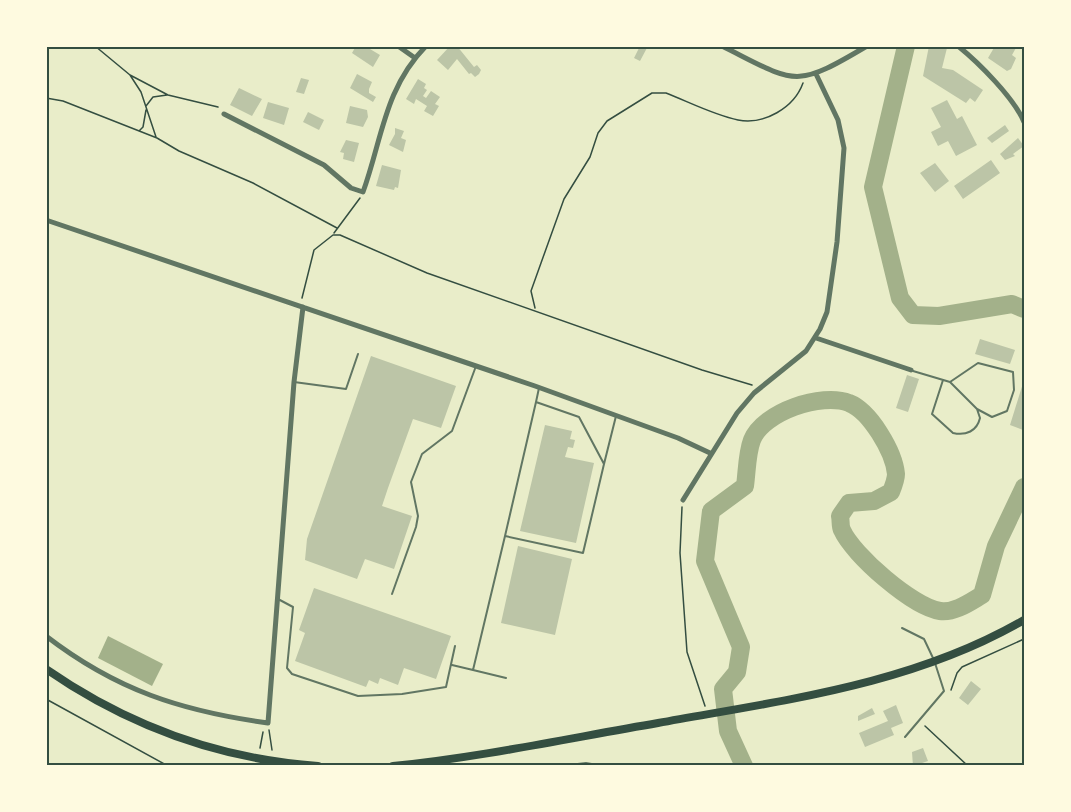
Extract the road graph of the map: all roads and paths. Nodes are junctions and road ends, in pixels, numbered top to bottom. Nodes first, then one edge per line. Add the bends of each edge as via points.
1 (95, 46) edge
2 (398, 46) edge
3 (426, 46) edge
4 (722, 46) edge
5 (867, 46) edge
6 (958, 46) edge
7 (415, 58) junction
8 (816, 74) junction
9 (129, 75) junction
10 (803, 78) junction
11 (168, 95) junction
12 (46, 98) edge
13 (146, 107) junction
14 (224, 114) joint
15 (1024, 122) edge
16 (138, 131) junction
17 (157, 138) junction
18 (363, 192) junction
19 (46, 220) edge
20 (337, 228) junction
21 (333, 234) junction
22 (303, 307) junction
23 (535, 309) junction
24 (816, 338) junction
25 (358, 354) dead end
26 (476, 366) junction
27 (910, 370) joint
28 (944, 380) junction
29 (294, 382) junction
30 (950, 382) junction
31 (761, 387) junction
32 (539, 388) junction
33 (536, 402) junction
34 (976, 409) junction
35 (616, 416) junction
36 (710, 453) junction
37 (604, 464) junction
38 (683, 500) joint
39 (505, 536) junction
40 (392, 594) dead end
41 (278, 599) junction
42 (1024, 620) edge
43 (902, 628) dead end
44 (46, 636) edge
45 (1024, 639) edge
46 (455, 646) dead end
47 (935, 663) junction
48 (451, 664) junction
49 (46, 669) edge
50 (473, 670) junction
51 (506, 678) dead end
52 (944, 691) junction
53 (46, 699) edge
54 (705, 708) dead end
55 (919, 720) junction
56 (268, 723) junction
57 (905, 737) dead end
58 (259, 749) dead end
59 (272, 750) dead end
60 (168, 765) edge
61 (318, 765) edge
62 (393, 765) edge
63 (552, 765) edge
64 (609, 765) edge
65 (968, 765) edge

1 - 9 path
2 - 7 street
3 - 7 street
4 - 10 street via 782,76
5 - 8 street
6 - 15 street via 989,77
7 - 18 street via 384,115
8 - 10 street
8 - 24 street via 838,120 844,148 832,286
9 - 11 path
9 - 13 path
10 - 23 path via 800,92 788,106 756,120 737,120 666,93 652,93 607,121 564,199 531,291
11 - 13 path via 153,97
11 - 14 path via 217,106
12 - 16 path
13 - 16 path via 145,120
13 - 17 path
14 - 18 street via 324,165 351,188
16 - 17 path
17 - 20 path
18 - 20 path
19 - 22 street
20 - 21 path
21 - 22 path via 319,244 310,258 302,292
21 - 23 path via 427,273
22 - 26 street
22 - 29 street
23 - 31 path via 702,370
24 - 27 street
24 - 31 street
25 - 29 lane via 346,389
26 - 32 street
26 - 40 lane via 452,431 422,454 411,482 418,516
27 - 28 lane
28 - 30 lane
28 - 34 lane via 932,414 948,430 960,434 975,429 980,418
29 - 41 street
30 - 34 lane
30 - 34 lane via 978,363 1013,372 1014,390 1007,411 992,417
31 - 36 street via 737,413
32 - 33 lane
32 - 35 street
33 - 37 lane via 579,417
33 - 39 lane
35 - 36 street
35 - 37 lane
36 - 38 street
37 - 39 lane via 583,553
38 - 54 path via 680,553 687,652
39 - 50 lane
41 - 48 lane via 293,607 285,663 292,674 358,696 402,694 446,687
41 - 56 street
42 - 47 main road
43 - 47 lane via 924,639
44 - 56 street via 99,672 152,697 212,715
45 - 52 path via 962,668 952,690
46 - 48 lane
47 - 52 lane
47 - 62 main road via 856,686 752,706 485,753
48 - 50 lane
49 - 61 main road via 110,708 183,739 242,756
50 - 51 lane
52 - 55 lane
53 - 60 path
55 - 57 lane
55 - 65 path
56 - 58 path
56 - 59 path
63 - 64 path

